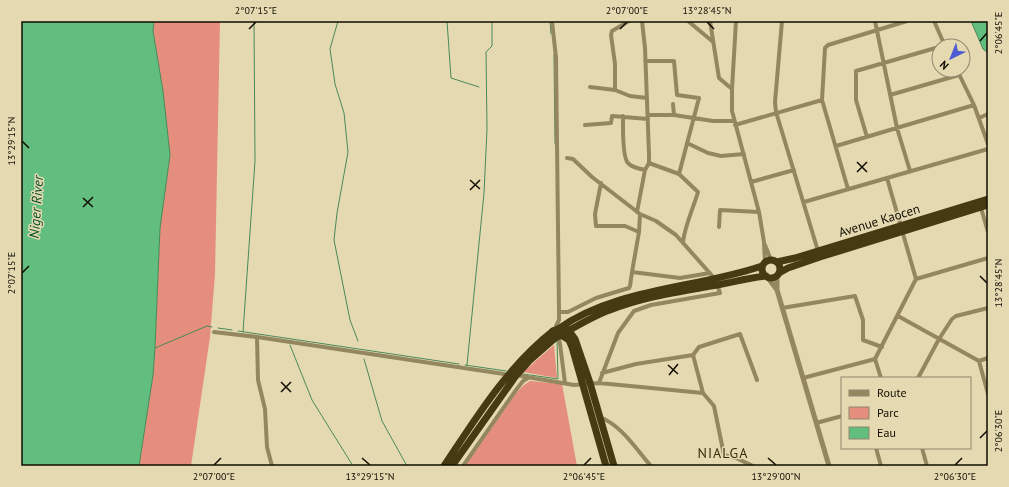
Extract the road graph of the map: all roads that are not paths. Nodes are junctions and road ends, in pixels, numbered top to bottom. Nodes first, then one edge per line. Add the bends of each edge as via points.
1 (552, 21) edge
2 (629, 21) edge
3 (642, 21) edge
4 (688, 21) edge
5 (710, 21) edge
6 (736, 21) edge
7 (782, 21) edge
8 (875, 21) edge
9 (907, 21) edge
10 (934, 21) edge
11 (878, 30) junction
12 (941, 38) edge
13 (713, 41) junction
14 (931, 49) edge
15 (645, 61) junction
16 (884, 62) junction
17 (949, 78) edge
18 (960, 78) edge
19 (590, 87) dead end
20 (732, 89) junction
21 (615, 90) junction
22 (890, 96) junction
23 (647, 98) junction
24 (822, 100) junction
25 (673, 104) dead end
26 (974, 105) junction
27 (776, 112) junction
28 (988, 114) edge
29 (674, 115) junction
30 (623, 116) junction
31 (648, 117) junction
32 (694, 118) junction
33 (979, 118) junction
34 (734, 123) junction
35 (585, 125) dead end
36 (897, 128) junction
37 (867, 136) junction
38 (687, 143) junction
39 (988, 144) edge
40 (836, 146) junction
41 (988, 149) edge
42 (744, 154) junction
43 (567, 158) dead end
44 (649, 163) junction
45 (645, 170) junction
46 (794, 170) junction
47 (910, 171) junction
48 (679, 174) junction
49 (887, 178) junction
50 (751, 182) junction
51 (601, 183) junction
52 (848, 189) junction
53 (988, 199) edge
54 (804, 202) junction
55 (985, 206) edge
56 (760, 212) junction
57 (639, 213) junction
58 (719, 227) dead end
59 (901, 228) junction
60 (639, 232) junction
61 (988, 232) edge
62 (683, 242) junction
63 (764, 242) junction
64 (818, 251) junction
65 (988, 258) edge
66 (769, 262) junction
67 (632, 272) junction
68 (778, 275) junction
69 (767, 277) junction
70 (714, 279) junction
71 (916, 279) junction
72 (777, 290) junction
73 (782, 308) junction
74 (988, 308) edge
75 (559, 312) junction
76 (898, 316) junction
77 (581, 324) junction
78 (568, 331) junction
79 (214, 332) dead end
80 (558, 333) junction
81 (257, 337) junction
82 (575, 339) junction
83 (939, 339) junction
84 (882, 347) junction
85 (693, 355) junction
86 (988, 358) edge
87 (876, 359) junction
88 (979, 361) junction
89 (602, 373) junction
90 (504, 374) dead end
91 (521, 376) dead end
92 (881, 377) edge
93 (919, 377) edge
94 (528, 378) junction
95 (803, 378) junction
96 (757, 380) dead end
97 (565, 383) junction
98 (590, 383) junction
99 (599, 383) junction
100 (582, 385) junction
101 (703, 393) junction
102 (988, 394) edge
103 (841, 416) edge
104 (600, 417) junction
105 (816, 424) junction
106 (603, 443) junction
107 (876, 449) edge
108 (922, 449) edge
109 (610, 465) edge
110 (272, 466) edge
111 (444, 466) edge
112 (452, 466) edge
113 (463, 466) edge
114 (652, 466) edge
115 (753, 466) edge
116 (829, 466) edge
117 (881, 466) edge
118 (927, 466) edge

1 - 75 street via 556,58
2 - 21 street via 611,34
3 - 15 street
4 - 13 street
5 - 13 street
6 - 20 street
7 - 27 street
8 - 11 street
9 - 11 street
10 - 12 street
11 - 16 street
11 - 24 street via 827,46
13 - 20 street via 719,78
14 - 16 street
15 - 23 street
15 - 32 street via 674,61 677,95 699,98
16 - 22 street
16 - 37 street via 856,72 856,100
17 - 22 street
18 - 26 street
19 - 21 street
20 - 34 street
21 - 23 street via 630,96
22 - 36 street
23 - 31 street
24 - 27 street
24 - 40 street
25 - 29 street
26 - 33 street
26 - 36 street
27 - 34 street
27 - 46 street
28 - 33 street
29 - 31 street
29 - 32 street
30 - 31 street
30 - 35 street via 612,116 611,123
30 - 45 street via 626,162
31 - 44 street
32 - 34 street
32 - 38 street
33 - 39 street
34 - 42 street
36 - 37 street
36 - 47 street
37 - 40 street
38 - 42 street via 721,156
38 - 48 street
40 - 52 street
41 - 47 street
42 - 50 street
43 - 51 street via 573,159
44 - 45 street
44 - 48 street
45 - 57 street
46 - 50 street
46 - 54 street
47 - 49 street
48 - 62 street via 698,192 684,229
49 - 52 street
49 - 59 street
50 - 56 street
51 - 57 street
51 - 60 street via 595,214 596,226 625,226
52 - 54 street
53 - 59 highway, Avenue Kaocen
54 - 64 street
55 - 59 highway, Avenue Kaocen
55 - 61 street
56 - 58 street via 720,210
56 - 63 street
57 - 60 street
57 - 62 street via 656,221
59 - 64 highway, Avenue Kaocen
59 - 68 highway, Avenue Kaocen via 803,263
59 - 71 street
60 - 67 street
62 - 70 street
63 - 66 street
63 - 66 street
64 - 66 highway, Avenue Kaocen
65 - 71 street
66 - 68 highway via 780,267
66 - 69 highway via 762,272
66 - 70 highway, Avenue Kaocen
67 - 70 street
67 - 75 street via 629,288 596,298 568,312
68 - 69 highway, Avenue Kaocen
68 - 72 street
69 - 70 highway, Avenue Kaocen
69 - 72 street
70 - 77 highway, Avenue Kaocen via 608,310
70 - 80 highway, Avenue Kaocen via 639,294 585,313
70 - 89 street via 720,293 651,305 634,311 618,333
71 - 76 street
72 - 73 street
73 - 84 street via 855,296 863,320 863,340
73 - 95 street
74 - 83 street via 954,318
75 - 97 street via 556,326
76 - 83 street
76 - 84 street
77 - 78 highway, Avenue Kaocen
77 - 82 highway via 576,331
78 - 80 highway, Avenue Kaocen
78 - 82 highway
79 - 81 street
80 - 100 highway via 568,339 572,347
80 - 111 highway via 535,346 509,373
80 - 112 highway via 515,377
81 - 90 street
81 - 110 street via 258,380 265,409 267,447
82 - 98 highway
83 - 88 street
83 - 93 street
84 - 87 street
85 - 89 street via 636,364
85 - 96 street via 699,347 740,334
85 - 101 street
86 - 88 street
87 - 92 street
87 - 95 street
88 - 102 street
89 - 99 street
91 - 94 street
94 - 97 street
94 - 113 street via 516,390
95 - 105 street
97 - 100 street
98 - 99 street
98 - 100 street
98 - 104 highway
99 - 101 street
100 - 106 highway
101 - 115 street via 714,406 724,455
103 - 105 street
104 - 106 highway
104 - 114 street via 611,422
105 - 116 street
106 - 109 highway
107 - 117 street
108 - 118 street

